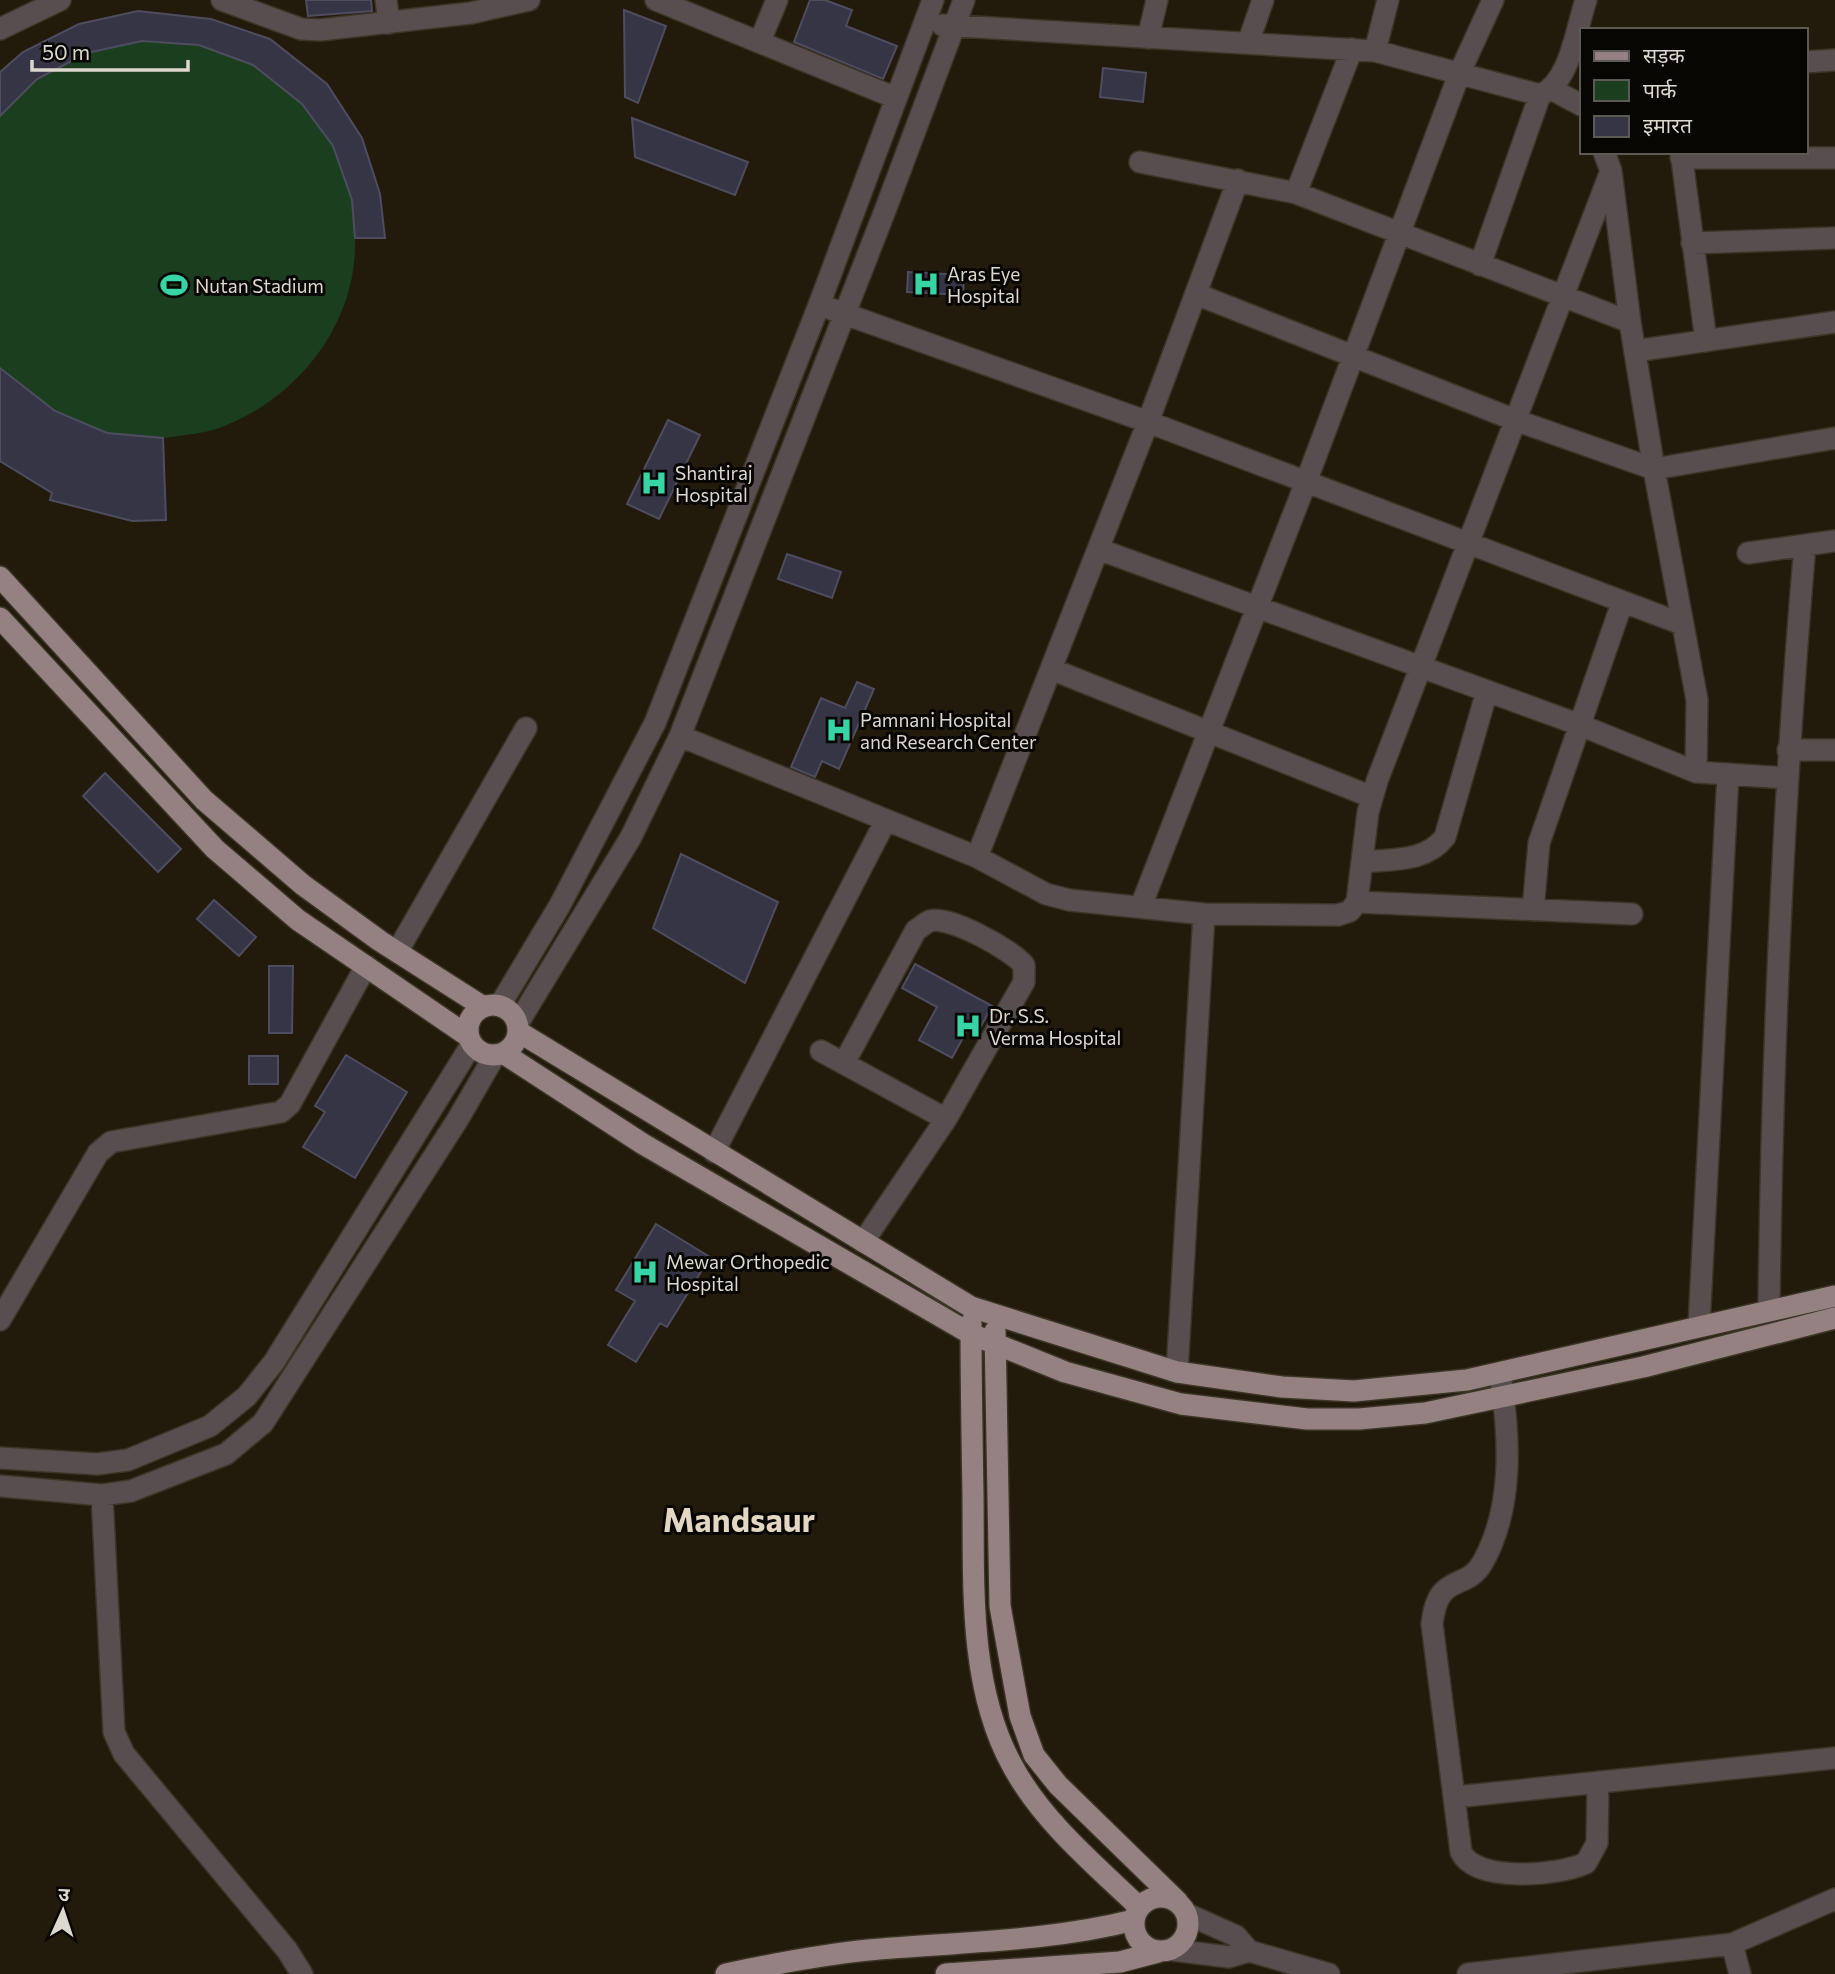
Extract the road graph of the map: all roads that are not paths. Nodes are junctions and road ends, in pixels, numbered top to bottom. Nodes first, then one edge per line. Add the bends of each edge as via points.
1 (60, 0) edge
2 (222, 0) edge
3 (386, 0) edge
4 (529, 0) edge
5 (777, 0) edge
6 (933, 0) edge
7 (964, 0) edge
8 (1157, 0) edge
9 (1263, 0) edge
10 (1388, 0) edge
11 (1493, 0) edge
12 (1586, 0) edge
13 (663, 1) edge
14 (389, 23) junction
15 (924, 24) junction
16 (954, 27) junction
17 (0, 29) edge
18 (1148, 38) junction
19 (760, 41) junction
20 (1248, 43) junction
21 (1352, 49) junction
22 (1375, 51) junction
23 (1835, 60) edge
24 (1807, 62) edge
25 (1460, 72) junction
26 (1546, 93) junction
27 (896, 98) junction
28 (1580, 105) edge
29 (1681, 155) edge
30 (1835, 158) edge
31 (1140, 162) dead end
32 (1607, 162) edge
33 (1238, 180) junction
34 (1296, 193) junction
35 (1401, 233) junction
36 (1835, 238) edge
37 (1692, 243) junction
38 (1480, 265) junction
39 (1196, 294) junction
40 (1563, 296) junction
41 (818, 305) junction
42 (844, 314) junction
43 (1630, 322) junction
44 (1835, 322) edge
45 (1706, 341) junction
46 (1635, 351) junction
47 (1354, 356) junction
48 (1515, 420) junction
49 (1148, 422) junction
50 (1835, 438) edge
51 (1654, 468) junction
52 (1306, 482) junction
53 (1835, 541) edge
54 (1469, 545) junction
55 (1805, 545) junction
56 (1098, 549) junction
57 (1748, 553) dead end
58 (0, 577) edge
59 (1622, 603) junction
60 (1257, 607) junction
61 (0, 618) edge
62 (1682, 624) junction
63 (1422, 667) junction
64 (1051, 669) junction
65 (1488, 691) junction
66 (1580, 724) junction
67 (526, 728) dead end
68 (1209, 732) junction
69 (680, 736) junction
70 (1788, 750) junction
71 (1835, 750) edge
72 (1696, 772) junction
73 (1728, 774) junction
74 (1786, 778) junction
75 (1372, 797) junction
76 (886, 820) junction
77 (977, 857) junction
78 (1363, 862) junction
79 (1357, 902) junction
80 (1141, 906) junction
81 (1533, 910) junction
82 (1204, 914) junction
83 (1632, 914) dead end
84 (397, 952) junction
85 (366, 966) junction
86 (491, 1006) junction
87 (518, 1028) junction
88 (470, 1040) junction
89 (821, 1051) dead end
90 (499, 1054) junction
91 (844, 1063) junction
92 (946, 1119) junction
93 (714, 1152) junction
94 (863, 1242) junction
95 (1835, 1296) edge
96 (971, 1307) junction
97 (1769, 1309) junction
98 (996, 1315) junction
99 (1835, 1318) edge
100 (0, 1320) edge
101 (1699, 1325) junction
102 (971, 1334) junction
103 (995, 1343) junction
104 (1177, 1372) junction
105 (1500, 1372) junction
106 (1503, 1396) junction
107 (209, 1426) junction
108 (226, 1454) junction
109 (0, 1458) edge
110 (128, 1460) junction
111 (0, 1486) edge
112 (131, 1491) junction
113 (102, 1495) junction
114 (1835, 1758) edge
115 (1598, 1782) junction
116 (1455, 1797) junction
117 (1835, 1899) edge
118 (1183, 1908) junction
119 (1136, 1914) junction
120 (1732, 1944) junction
121 (1165, 1951) junction
122 (1249, 1951) junction
123 (302, 1974) edge
124 (726, 1974) edge
125 (946, 1974) edge
126 (1329, 1974) edge
127 (1468, 1974) edge
128 (1740, 1974) edge

1 - 17 street
2 - 14 street via 301,29
3 - 14 street
4 - 14 street
5 - 19 street
6 - 15 street
7 - 16 street
8 - 18 street
9 - 20 street
10 - 22 street
11 - 25 street
12 - 26 street via 1561,77
13 - 19 street
15 - 16 street
15 - 27 street
16 - 18 street
16 - 42 street
18 - 20 street
19 - 27 street
20 - 21 street
21 - 22 street
21 - 34 street
22 - 25 street
23 - 24 street
25 - 26 street via 1524,94
25 - 35 street
26 - 28 street
26 - 38 street
27 - 41 street
29 - 30 street
29 - 37 street
31 - 33 street
32 - 40 street
32 - 43 street
33 - 34 street
33 - 39 street
34 - 35 street
35 - 38 street
35 - 47 street
36 - 37 street
37 - 45 street
38 - 40 street
39 - 47 street
39 - 49 street
40 - 43 street
40 - 48 street
41 - 42 street
41 - 86 street via 655,723 560,905
42 - 49 street
42 - 69 street
43 - 46 street
44 - 45 street
45 - 46 street
46 - 51 street
47 - 48 street
47 - 52 street
48 - 51 street
48 - 54 street
49 - 52 street
49 - 56 street
50 - 51 street
51 - 62 street
52 - 54 street
52 - 60 street
53 - 55 street
54 - 59 street
54 - 63 street
55 - 57 street
55 - 70 street
56 - 60 street
56 - 64 street
58 - 84 main road via 204,800 303,885
59 - 62 street
59 - 66 street
60 - 63 street
60 - 68 street
61 - 85 main road via 215,849 299,920
62 - 72 street via 1697,701
63 - 65 street
63 - 75 street
64 - 68 street
64 - 77 street
65 - 66 street
65 - 78 street via 1445,838 1435,850 1421,856
66 - 72 street
66 - 81 street via 1539,843
67 - 84 street
68 - 75 street
68 - 80 street
69 - 76 street
69 - 87 street via 631,836
70 - 71 street
70 - 74 street
72 - 73 street
73 - 74 street
73 - 101 street
74 - 97 street via 1772,1070
75 - 78 street
76 - 77 street
76 - 93 street
77 - 80 street via 1046,894
78 - 79 street
79 - 81 street
79 - 82 street via 1338,915
80 - 82 street
81 - 83 street
82 - 104 street
84 - 86 main road
85 - 88 main road
85 - 100 street via 290,1104 281,1112 111,1142 98,1153
86 - 87 main road via 508,1009
86 - 88 main road via 470,1018
87 - 90 main road via 516,1041
87 - 93 main road
88 - 90 main road via 486,1054
88 - 107 street via 274,1362 247,1396
89 - 91 street
90 - 102 main road via 643,1144
90 - 108 street via 263,1423
91 - 92 street
91 - 92 street via 916,930 930,920 948,922 1016,954 1024,965 1024,982
92 - 94 street
93 - 94 main road
94 - 96 main road
95 - 97 main road
96 - 98 main road
96 - 102 main road
97 - 101 main road
98 - 103 main road
98 - 104 main road
99 - 106 main road via 1643,1367
101 - 105 main road
102 - 103 main road
102 - 119 main road via 974,1571 989,1707 1013,1768 1046,1815
103 - 106 main road via 1065,1372 1181,1404 1293,1418 1425,1413
103 - 118 main road via 1000,1606 1020,1716 1034,1755 1058,1785
104 - 105 main road via 1282,1387 1354,1391 1466,1380
105 - 106 street
106 - 116 street via 1507,1475 1496,1527 1483,1563 1473,1575 1447,1586 1434,1606 1432,1624
107 - 108 street
107 - 110 street
108 - 112 street
109 - 110 street via 97,1464
110 - 112 street
111 - 113 street
112 - 113 street
113 - 123 street via 114,1732 124,1754
114 - 115 street
115 - 116 street
115 - 116 street via 1594,1852 1586,1863 1568,1870 1503,1874 1471,1866 1461,1852
117 - 120 street
118 - 119 main road via 1165,1896 1151,1898
118 - 121 main road via 1189,1928 1184,1941
118 - 122 street via 1236,1936
119 - 121 main road via 1136,1935 1144,1946
119 - 124 main road via 1085,1933 867,1951
120 - 127 street
120 - 128 street
121 - 122 street via 1229,1957
121 - 125 main road via 1120,1962
122 - 126 street

